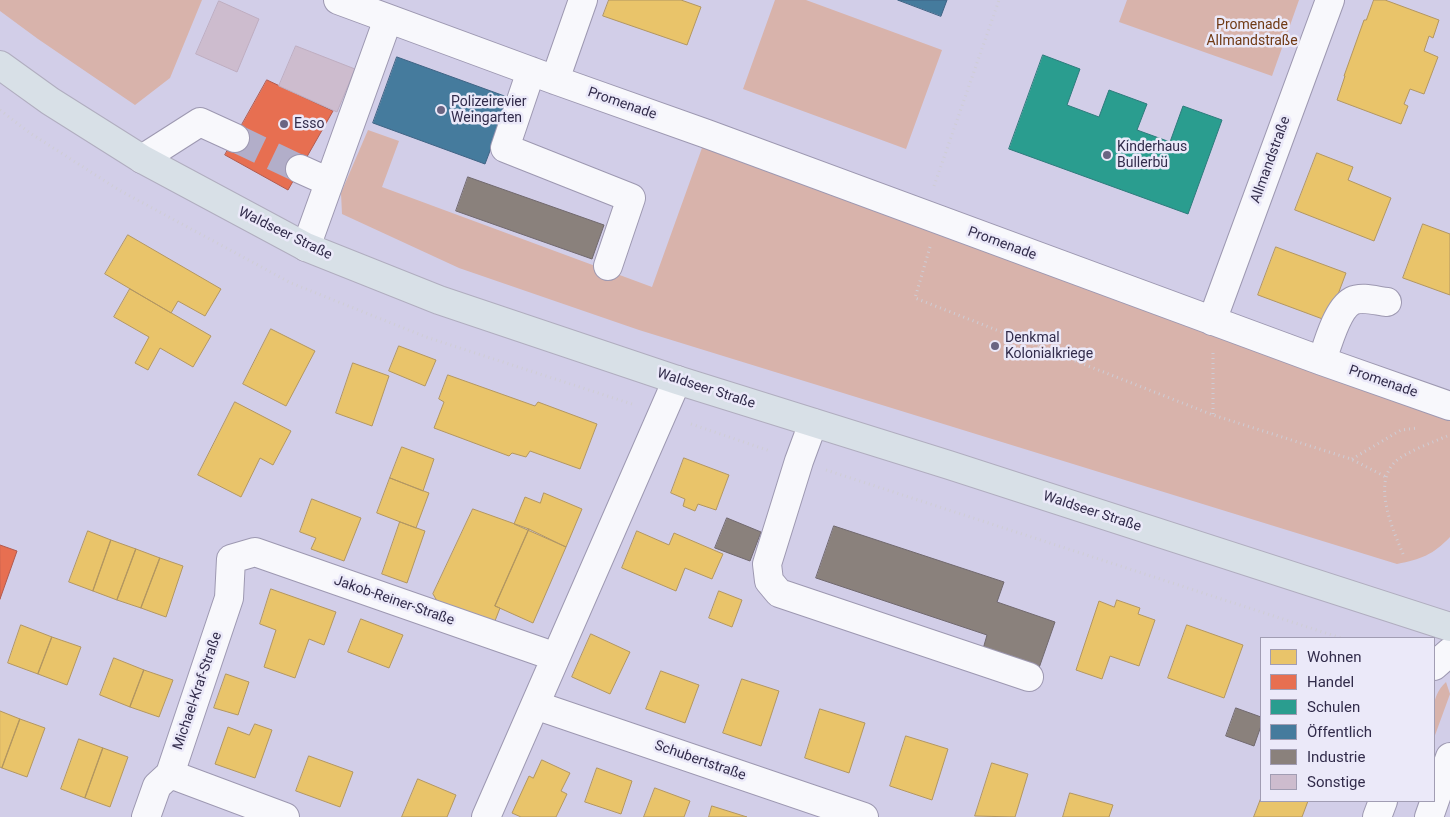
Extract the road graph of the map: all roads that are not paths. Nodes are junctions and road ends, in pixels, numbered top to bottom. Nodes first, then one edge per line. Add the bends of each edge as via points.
1 (338, 0) edge
2 (583, 0) edge
3 (1330, 0) edge
4 (388, 19) junction
5 (0, 65) edge
6 (543, 76) junction
7 (235, 138) tunnel mouth
8 (142, 159) junction
9 (300, 169) tunnel mouth
10 (329, 182) junction
11 (306, 247) junction
12 (608, 266) dead end
13 (1388, 302) dead end
14 (1212, 321) junction
15 (1322, 361) junction
16 (677, 380) junction
17 (1450, 406) edge
18 (813, 423) junction
19 (231, 559) joint
20 (1450, 628) edge
21 (1450, 652) edge
22 (556, 657) junction
23 (1435, 665) edge
24 (1029, 677) dead end
25 (535, 705) junction
26 (1450, 757) edge
27 (170, 774) junction
28 (1435, 800) edge
29 (1383, 802) edge
30 (1434, 802) edge
31 (146, 817) edge
32 (285, 817) edge
33 (486, 817) edge
34 (864, 817) edge
35 (1377, 817) edge
36 (1429, 817) edge

1 - 4 street, Promenade
2 - 6 street
3 - 14 street, Allmandstraße
4 - 6 street, Promenade
4 - 10 street
5 - 8 main road, Waldseer Straße
6 - 12 street via 505,148 631,198
6 - 14 street, Promenade
7 - 8 street via 200,122
8 - 11 main road, Waldseer Straße
9 - 10 street
10 - 11 street
11 - 16 main road, Waldseer Straße via 439,300
13 - 15 street via 1362,299 1351,302 1332,330
14 - 15 street, Promenade
15 - 17 street, Promenade
16 - 18 main road, Waldseer Straße
16 - 22 street
18 - 20 main road, Waldseer Straße
18 - 24 street via 767,564 770,581 780,593
19 - 22 street, Jakob-Reiner-Straße via 255,552
19 - 27 street, Michael-Kraf-Straße via 229,598
21 - 23 street
22 - 25 street
25 - 33 street
25 - 34 street, Schubertstraße
26 - 28 street
27 - 31 street, Michael-Kraf-Straße via 157,786
27 - 32 street
29 - 35 street
30 - 36 street

